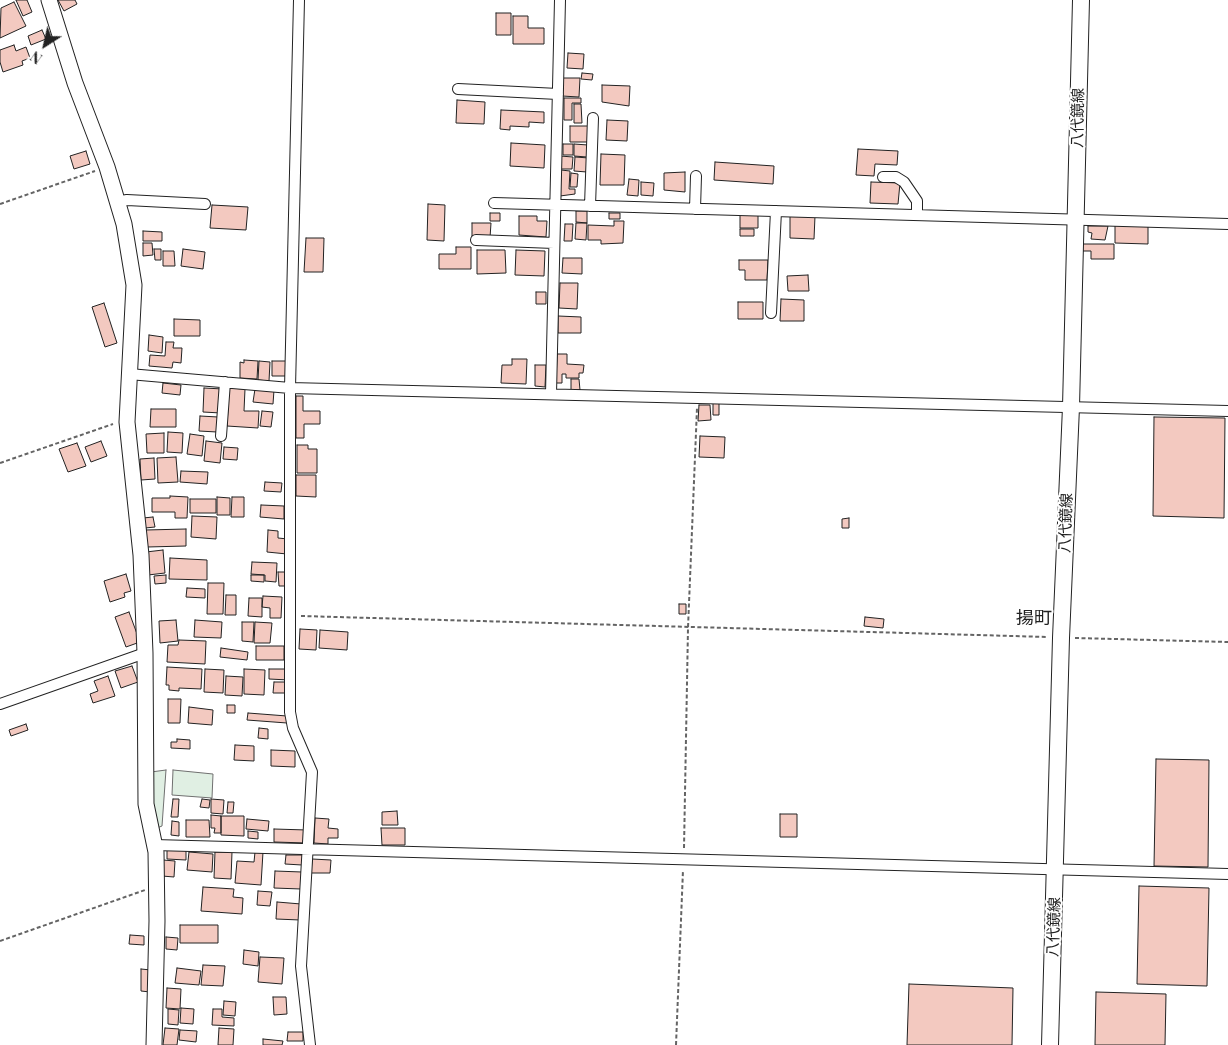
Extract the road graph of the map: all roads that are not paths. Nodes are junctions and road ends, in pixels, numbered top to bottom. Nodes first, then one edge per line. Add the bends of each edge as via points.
1 (49, 0) edge
2 (299, 0) edge
3 (560, 0) edge
4 (1081, 0) edge
5 (458, 90) dead end
6 (558, 94) junction
7 (593, 118) dead end
8 (696, 176) dead end
9 (883, 177) dead end
10 (117, 202) junction
11 (494, 203) dead end
12 (206, 204) dead end
13 (555, 205) junction
14 (590, 206) junction
15 (695, 209) junction
16 (776, 211) junction
17 (917, 214) junction
18 (1075, 220) junction
19 (1228, 224) edge
20 (476, 240) dead end
21 (554, 243) junction
22 (772, 313) dead end
23 (128, 374) junction
24 (225, 382) junction
25 (290, 388) junction
26 (551, 394) junction
27 (1070, 407) junction
28 (1228, 411) edge
29 (221, 436) dead end
30 (145, 653) junction
31 (0, 704) edge
32 (154, 845) junction
33 (308, 850) junction
34 (1056, 870) junction
35 (1228, 874) edge
36 (154, 1045) edge
37 (310, 1045) edge
38 (1050, 1045) edge

1 - 10 street
2 - 25 street
3 - 6 street
4 - 18 main road, 八代鏡線
5 - 6 street
6 - 13 street
7 - 14 street
8 - 15 street
9 - 17 street via 896,177 904,182 917,201
10 - 12 street
10 - 23 street via 134,285
11 - 13 street
13 - 14 street
13 - 21 street
14 - 15 street
15 - 16 street
16 - 17 street
16 - 22 street
17 - 18 street
18 - 19 street
18 - 27 main road, 八代鏡線
20 - 21 street
21 - 26 street
23 - 24 street
23 - 30 street via 127,422 141,555
24 - 25 street
24 - 29 street
25 - 26 street
25 - 33 street via 290,712 292,728 312,772
26 - 27 street
27 - 28 street
27 - 34 main road, 八代鏡線
30 - 31 street
30 - 32 street via 146,804
32 - 33 street
32 - 36 street
33 - 34 street
33 - 37 street via 301,966
34 - 35 street
34 - 38 main road, 八代鏡線

